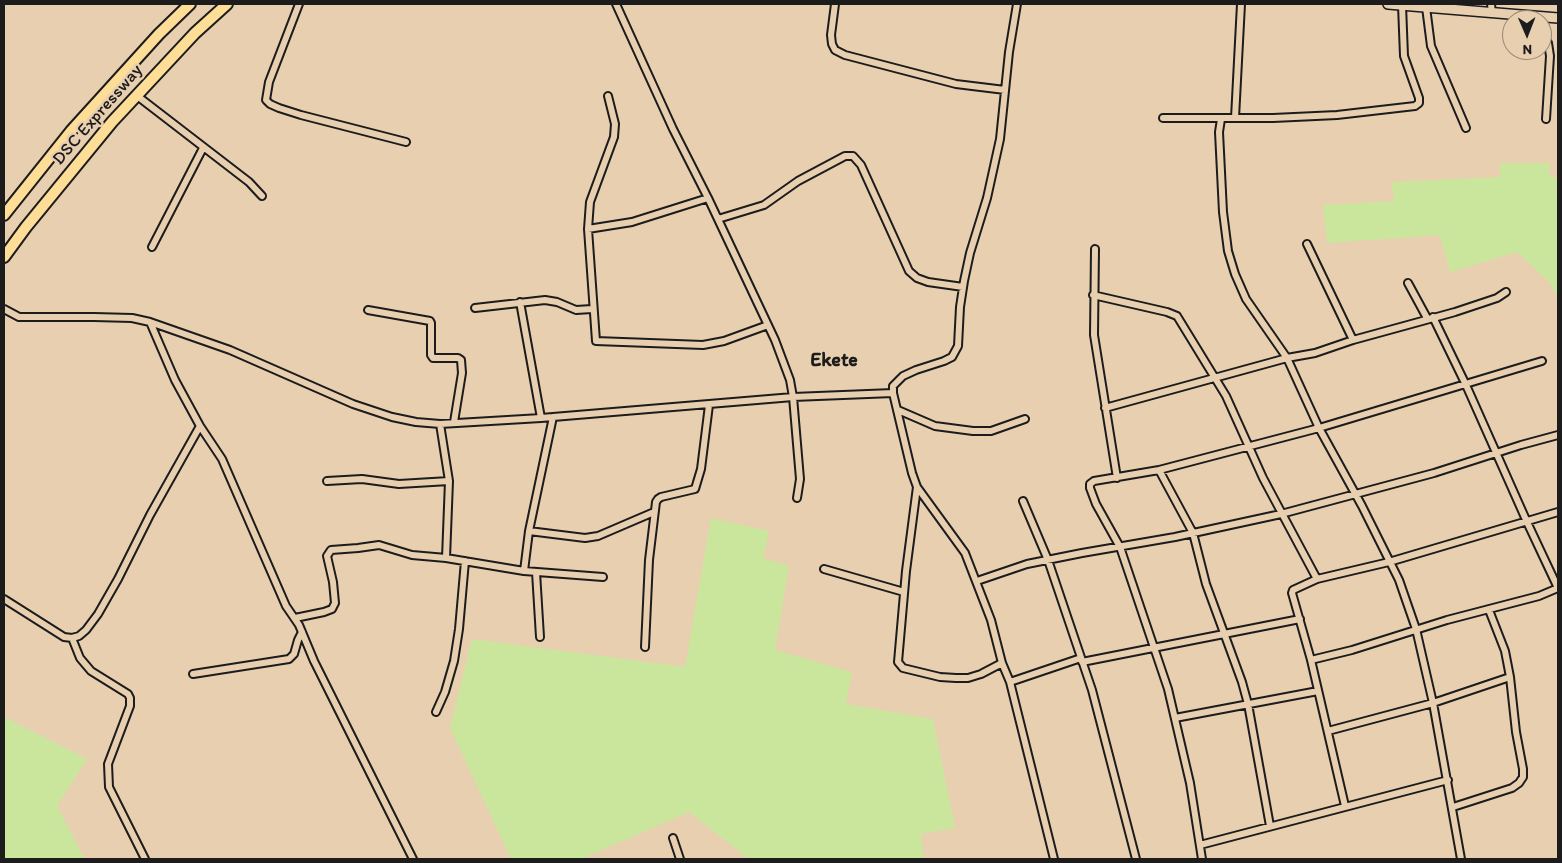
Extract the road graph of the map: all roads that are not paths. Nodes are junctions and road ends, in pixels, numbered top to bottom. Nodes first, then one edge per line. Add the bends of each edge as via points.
1 (190, 4) edge
2 (227, 4) edge
3 (299, 4) edge
4 (616, 4) edge
5 (835, 4) edge
6 (1017, 4) edge
7 (1241, 4) edge
8 (1388, 4) edge
9 (1402, 5) edge
10 (1426, 7) junction
11 (1492, 8) edge
12 (1550, 60) edge
13 (1005, 90) junction
14 (136, 94) junction
15 (608, 96) dead end
16 (1164, 118) dead end
17 (1222, 118) junction
18 (1235, 118) junction
19 (1546, 119) dead end
20 (1466, 128) dead end
21 (406, 142) dead end
22 (204, 148) junction
23 (262, 196) dead end
24 (708, 198) junction
25 (4, 215) edge
26 (718, 219) junction
27 (588, 230) junction
28 (1307, 244) dead end
29 (152, 247) dead end
30 (1095, 249) dead end
31 (4, 257) edge
32 (1408, 283) dead end
33 (963, 287) junction
34 (1506, 292) dead end
35 (1093, 296) junction
36 (520, 302) junction
37 (475, 308) dead end
38 (4, 309) edge
39 (592, 309) junction
40 (368, 310) dead end
41 (1430, 318) junction
42 (150, 322) junction
43 (768, 325) junction
44 (1353, 340) junction
45 (1287, 358) junction
46 (1542, 361) dead end
47 (1214, 378) junction
48 (1466, 385) junction
49 (893, 392) junction
50 (793, 397) junction
51 (709, 405) junction
52 (1105, 408) junction
53 (898, 410) junction
54 (553, 417) junction
55 (541, 418) junction
56 (1025, 419) dead end
57 (454, 422) junction
58 (440, 424) junction
59 (200, 426) junction
60 (1320, 428) junction
61 (1558, 435) edge
62 (1250, 446) junction
63 (1497, 453) junction
64 (1159, 470) junction
65 (1117, 478) junction
66 (327, 481) dead end
67 (449, 481) junction
68 (917, 487) junction
69 (1355, 494) junction
70 (798, 498) dead end
71 (1023, 502) dead end
72 (654, 512) junction
73 (1558, 512) edge
74 (1282, 514) junction
75 (1527, 522) junction
76 (529, 531) junction
77 (1192, 533) junction
78 (1120, 547) junction
79 (446, 558) junction
80 (1048, 560) junction
81 (465, 561) junction
82 (1389, 562) junction
83 (824, 569) dead end
84 (524, 571) junction
85 (536, 572) junction
86 (603, 577) dead end
87 (1317, 579) junction
88 (977, 581) junction
89 (904, 592) junction
90 (4, 599) edge
91 (1489, 610) junction
92 (295, 618) junction
93 (1300, 619) junction
94 (1416, 629) junction
95 (302, 632) junction
96 (1224, 633) junction
97 (540, 637) dead end
98 (72, 638) junction
99 (645, 647) dead end
100 (1153, 648) junction
101 (1082, 660) junction
102 (1311, 660) junction
103 (1002, 663) junction
104 (193, 674) dead end
105 (1510, 677) junction
106 (1010, 682) junction
107 (1318, 691) junction
108 (1433, 703) junction
109 (1248, 704) junction
110 (436, 712) dead end
111 (1176, 718) junction
112 (1328, 731) junction
113 (1448, 780) junction
114 (1345, 806) junction
115 (1453, 807) junction
116 (1270, 826) junction
117 (673, 838) dead end
118 (1200, 845) junction
119 (145, 859) edge
120 (413, 859) edge
121 (680, 859) edge
122 (1054, 859) edge
123 (1136, 859) edge
124 (1202, 859) edge
125 (1461, 859) edge

1 - 25 main road, DSC Expressway via 77,124
2 - 14 main road, DSC Expressway via 195,32
3 - 21 street via 269,82 266,100 301,115
4 - 24 street
5 - 13 street via 831,35 835,50 956,84
6 - 13 street
7 - 18 street
8 - 9 street
9 - 10 street
9 - 18 street via 1404,56 1419,98 1415,106 1337,115
10 - 11 street
10 - 20 street via 1431,46
12 - 19 street
13 - 33 street via 993,172
14 - 22 street
14 - 31 main road, DSC Expressway
15 - 27 street via 615,124 614,137 590,202
16 - 17 street
17 - 18 street
17 - 45 street via 1219,132 1223,212 1230,259 1246,299
22 - 23 street
22 - 29 street
24 - 26 street
24 - 27 street via 632,222
26 - 33 street via 764,205 798,181 845,156 853,156 861,165 909,271 928,282
26 - 43 street
27 - 39 street
28 - 44 street
30 - 35 street
32 - 41 street
33 - 49 street via 958,346 952,357 902,376 893,386
34 - 41 street via 1497,298
35 - 47 street via 1176,316
35 - 52 street via 1094,335
36 - 37 street
36 - 39 street via 545,300 576,310
36 - 55 street
38 - 42 street via 19,317 132,318
39 - 43 street via 594,337 599,342 702,345 724,341
40 - 57 street via 430,321 433,358 461,360
41 - 44 street
41 - 48 street
42 - 58 street via 230,350 392,418
42 - 59 street via 175,380
43 - 50 street via 790,380
44 - 45 street via 1315,353
45 - 47 street
45 - 60 street
46 - 48 street
47 - 52 street
47 - 62 street
48 - 60 street
48 - 63 street
49 - 50 street
49 - 53 street
50 - 51 street
50 - 70 street via 800,479
51 - 54 street
51 - 72 street via 701,469 695,489 658,499
52 - 65 street
53 - 56 street via 935,426 973,431 991,431
53 - 68 street
54 - 55 street
54 - 76 street
55 - 57 street
57 - 58 street
58 - 67 street
59 - 92 street via 222,459 286,606
59 - 98 street via 98,614 86,630
60 - 62 street
60 - 69 street
61 - 63 street
62 - 64 street
62 - 74 street
63 - 69 street
63 - 75 street
64 - 65 street
64 - 77 street
65 - 78 street via 1094,481 1090,488
66 - 67 street via 362,479 399,484
67 - 79 street
68 - 88 street via 966,553
68 - 89 street
69 - 74 street
69 - 82 street
71 - 80 street
72 - 76 street via 598,536 585,538
72 - 99 street
73 - 75 street
74 - 77 street
74 - 87 street
75 - 82 street
75 - 91 street via 1558,588
76 - 84 street
77 - 78 street
77 - 96 street
78 - 80 street
78 - 100 street
79 - 81 street
79 - 92 street via 412,555 378,545 331,550 327,556 335,603 332,609
80 - 88 street
80 - 101 street
81 - 84 street
81 - 110 street via 454,660
82 - 87 street
82 - 94 street via 1399,580
83 - 89 street
84 - 85 street
85 - 86 street
85 - 97 street
87 - 93 street via 1293,590
88 - 103 street
89 - 103 street via 897,658 903,668 940,677 968,678
90 - 98 street via 64,637
91 - 94 street
91 - 105 street via 1505,651
92 - 95 street
93 - 96 street
93 - 102 street
94 - 102 street
94 - 108 street
95 - 104 street via 289,659
95 - 120 street
96 - 100 street
96 - 109 street
98 - 119 street via 80,658 91,671 130,698 130,706 108,764 109,787
100 - 101 street
100 - 111 street
101 - 106 street
101 - 123 street
102 - 107 street
103 - 106 street
105 - 108 street
105 - 115 street via 1523,778 1512,788
106 - 122 street
107 - 109 street
107 - 112 street
108 - 112 street
108 - 113 street
109 - 111 street
109 - 116 street
111 - 118 street
112 - 114 street
113 - 114 street
113 - 115 street
114 - 116 street
115 - 125 street
116 - 118 street
117 - 121 street
118 - 124 street

